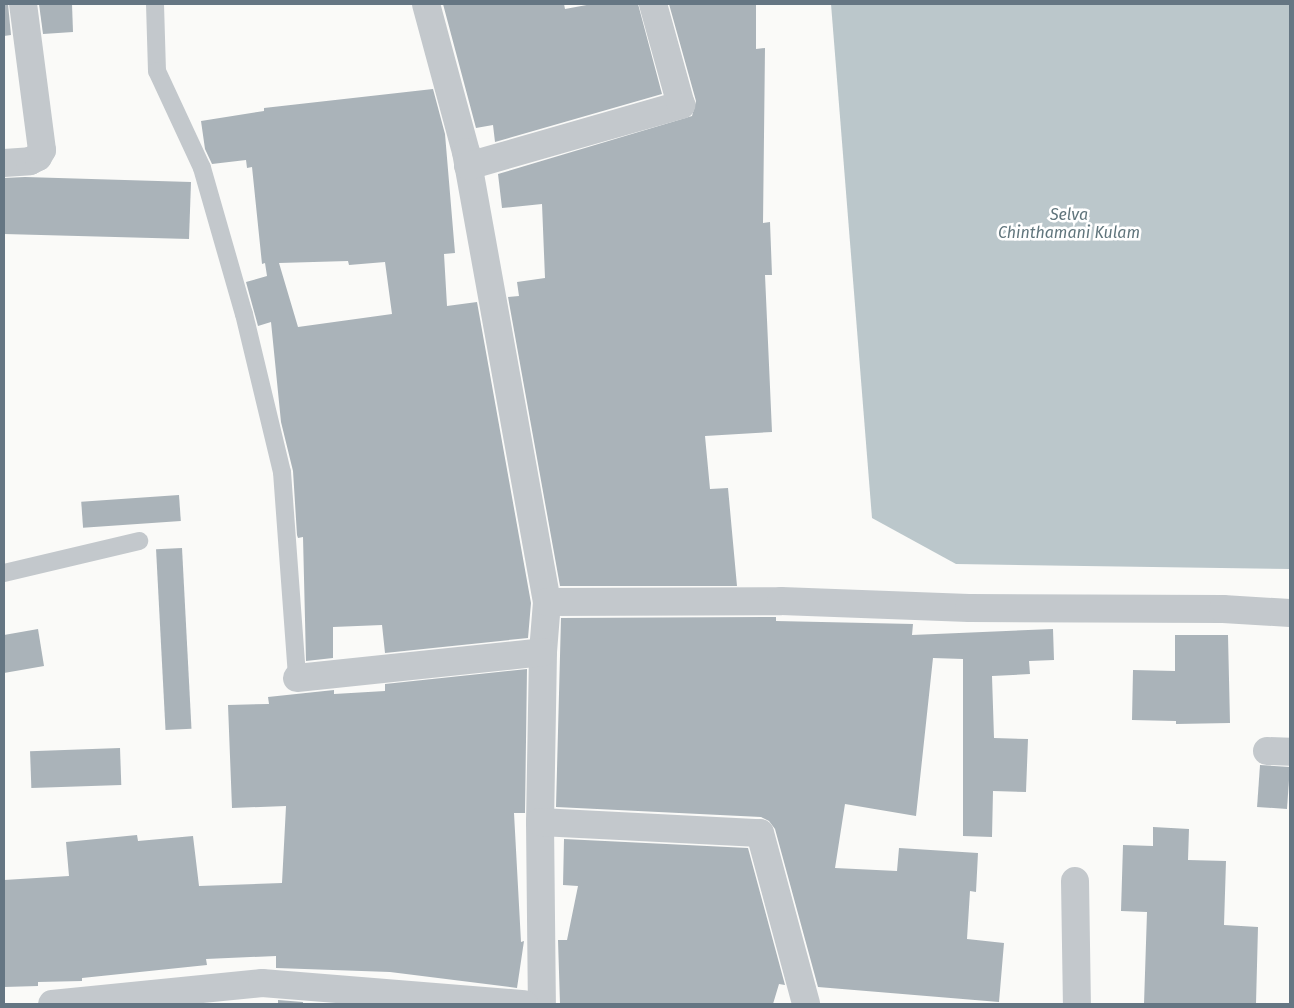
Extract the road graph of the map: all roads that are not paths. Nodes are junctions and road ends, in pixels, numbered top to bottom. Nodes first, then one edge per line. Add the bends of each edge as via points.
1 (23, 4) edge
2 (156, 4) edge
3 (426, 4) edge
4 (653, 4) edge
5 (4, 163) edge
6 (468, 166) junction
7 (139, 541) dead end
8 (4, 573) edge
9 (547, 602) junction
10 (1290, 613) edge
11 (543, 652) junction
12 (297, 678) joint
13 (540, 822) junction
14 (1075, 881) dead end
15 (52, 1004) edge
16 (524, 1004) edge
17 (542, 1004) edge
18 (806, 1004) edge
19 (1077, 1004) edge

1 - 5 street via 42,150 30,162
2 - 12 lane via 157,71 202,168 244,314 282,472
3 - 6 street
4 - 6 street via 681,105
6 - 9 street
7 - 8 lane
9 - 10 street via 781,601 969,608 1222,609
9 - 11 street
11 - 12 street
11 - 13 street
13 - 17 street
13 - 18 street via 760,833
14 - 19 street
15 - 16 street via 262,983

